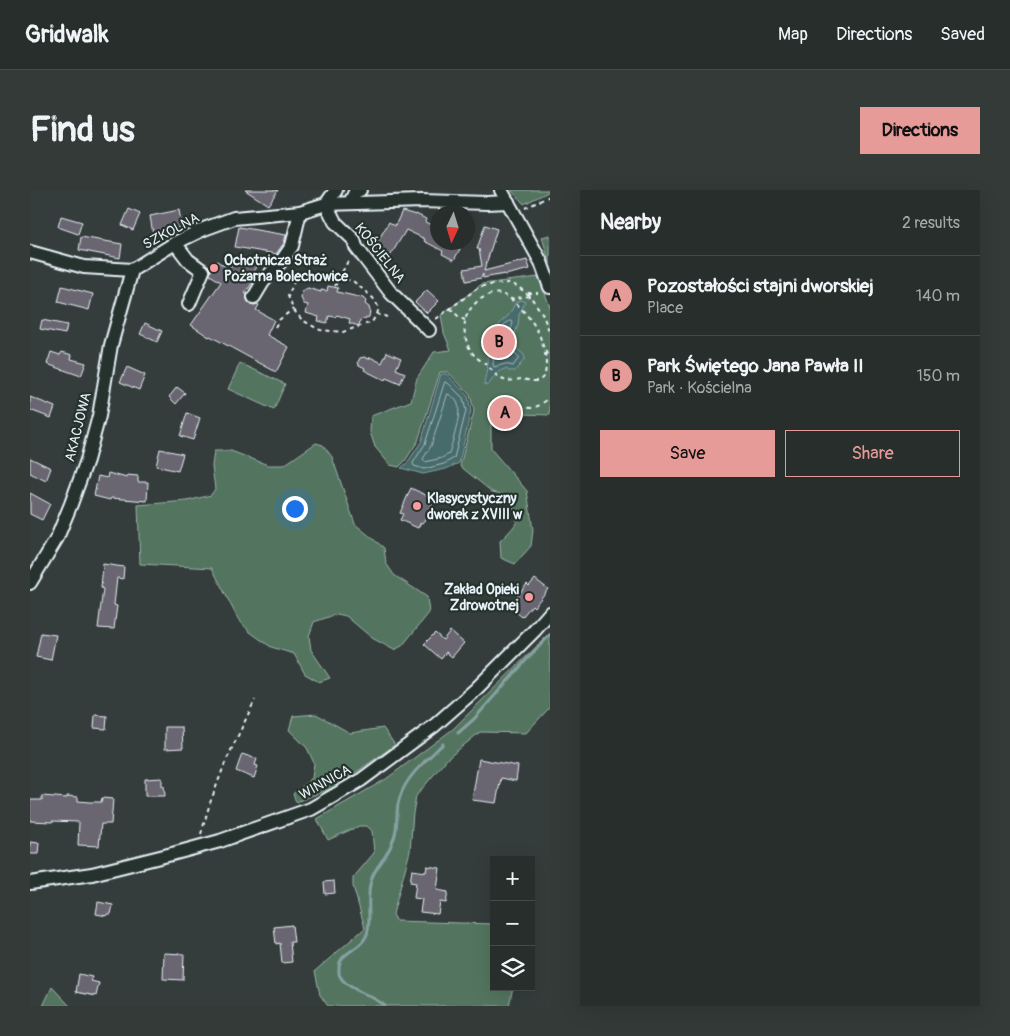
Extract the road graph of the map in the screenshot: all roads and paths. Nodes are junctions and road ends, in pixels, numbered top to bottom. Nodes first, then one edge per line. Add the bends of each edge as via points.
1 (336, 190) edge
2 (360, 190) edge
3 (501, 190) edge
4 (550, 196) edge
5 (508, 202) junction
6 (350, 203) junction
7 (326, 204) junction
8 (525, 208) dead end
9 (300, 212) junction
10 (175, 244) junction
11 (30, 252) edge
12 (350, 258) dead end
13 (132, 270) junction
14 (340, 278) junction
15 (336, 286) dead end
16 (550, 287) edge
17 (530, 296) junction
18 (254, 297) dead end
19 (510, 299) junction
20 (188, 304) dead end
21 (450, 308) junction
22 (293, 309) junction
23 (377, 314) junction
24 (387, 317) dead end
25 (465, 320) junction
26 (276, 327) dead end
27 (428, 329) joint
28 (550, 333) edge
29 (545, 352) junction
30 (550, 356) edge
31 (550, 398) edge
32 (491, 413) dead end
33 (30, 583) edge
34 (550, 613) edge
35 (255, 700) dead end
36 (202, 846) junction
37 (30, 883) edge

1 - 7 street
2 - 6 street via 355,192
3 - 5 street
4 - 8 path
5 - 6 street, SZKOLNA
5 - 16 street via 541,262
6 - 7 street, SZKOLNA
7 - 9 street, SZKOLNA
7 - 27 street, KOŚCIELNA via 335,222 354,240 391,292
9 - 10 street, SZKOLNA via 234,218
9 - 18 street via 292,246
10 - 13 street, SZKOLNA
10 - 20 street via 203,271
11 - 13 street via 84,267
12 - 14 path
13 - 33 street, AKACJOWA via 111,345 99,416 87,460 57,538
14 - 15 path
14 - 22 path via 311,274 294,282 288,296
14 - 23 path via 353,280 373,298 380,308
17 - 19 path
17 - 21 path via 509,283 495,284 479,287
17 - 28 path
19 - 25 path via 501,294 488,296 473,306
19 - 29 path via 536,328
21 - 25 path
21 - 27 path
22 - 23 path via 302,320 320,330 343,332 372,322
22 - 26 path via 279,320
23 - 24 path
25 - 29 path via 464,327 474,355 502,379 534,381 542,378 545,374
29 - 30 path
31 - 32 path via 531,408 500,406
34 - 36 street, WINNICA via 439,722 361,780 311,809
35 - 36 path via 224,763 201,835
36 - 37 street, WINNICA via 92,874

